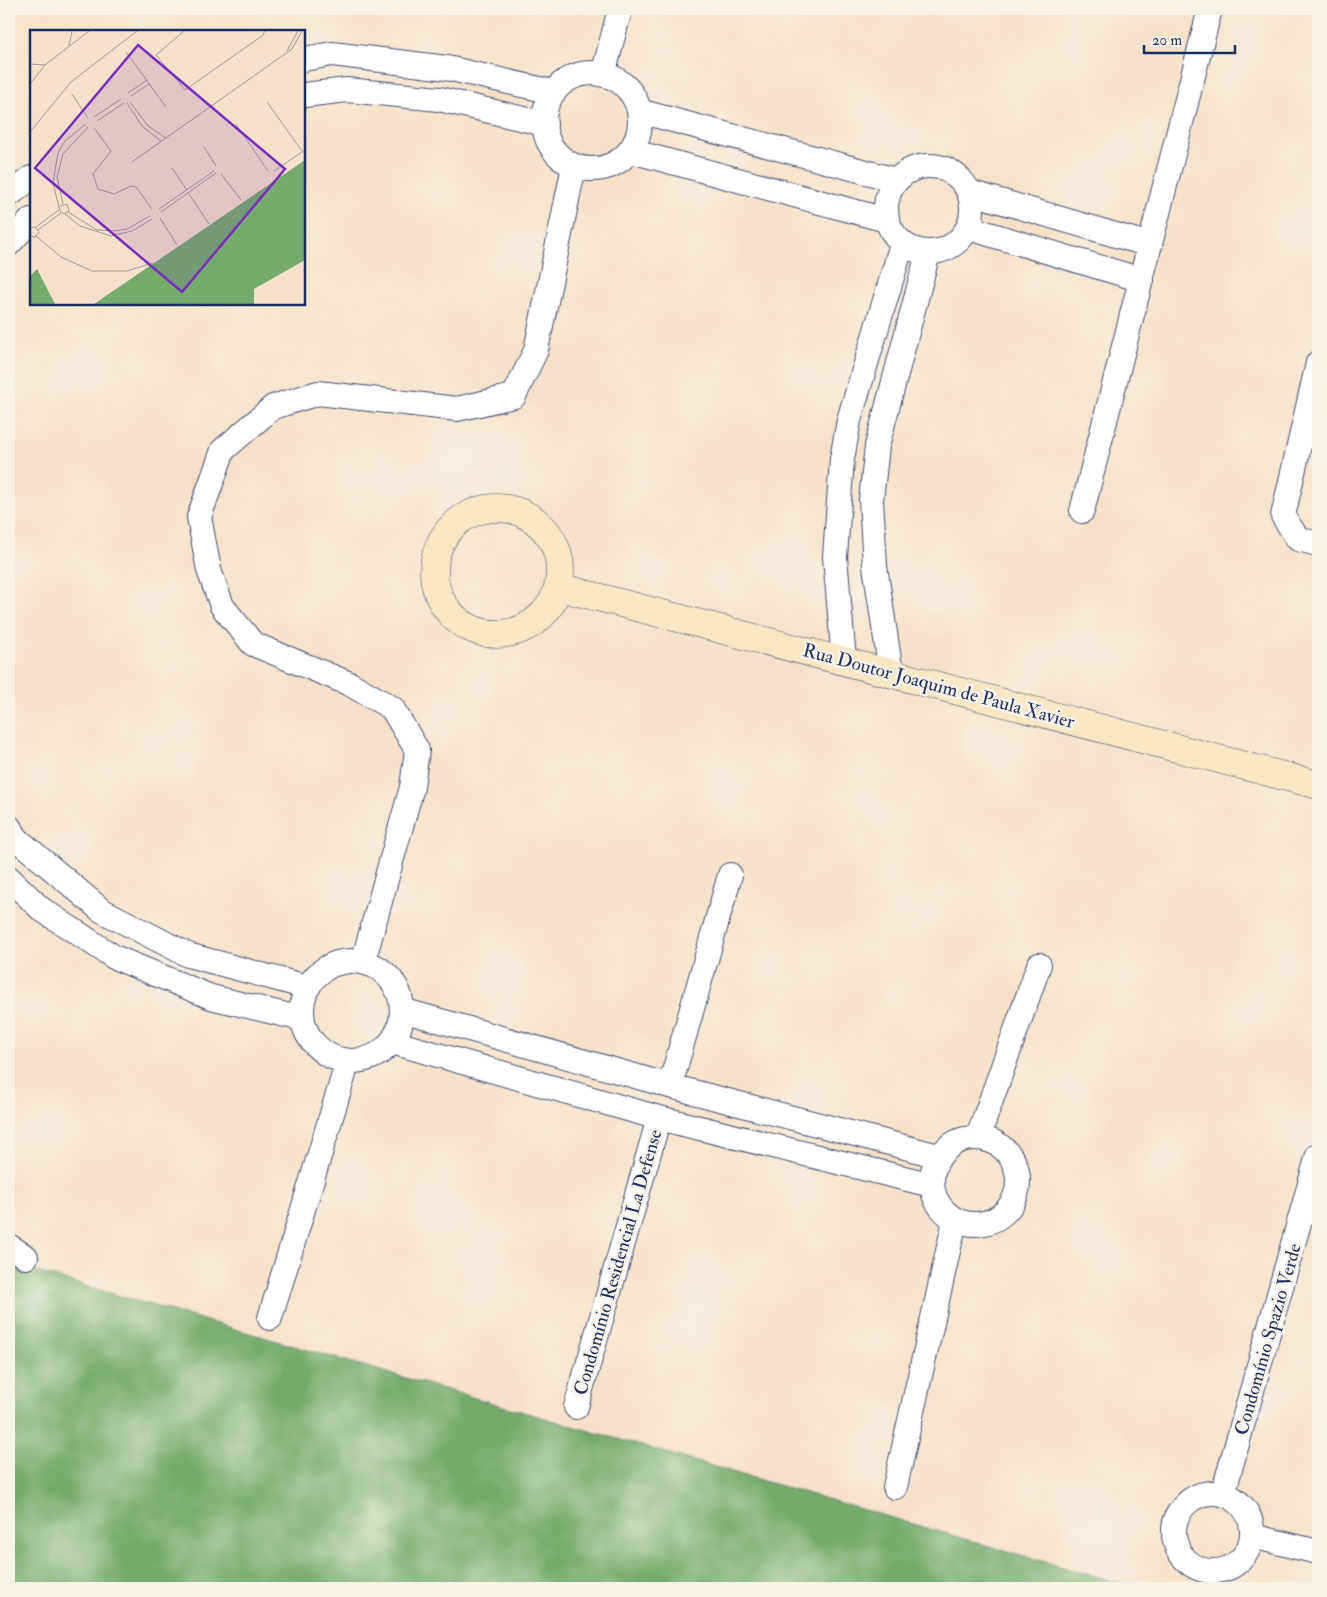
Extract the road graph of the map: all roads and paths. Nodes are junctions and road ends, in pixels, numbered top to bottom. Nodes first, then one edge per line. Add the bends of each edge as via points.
1 (620, 9) edge
2 (1210, 9) edge
3 (305, 59) edge
4 (603, 75) junction
5 (553, 92) junction
6 (305, 95) edge
7 (639, 111) junction
8 (545, 124) junction
9 (631, 151) junction
10 (574, 166) junction
11 (30, 179) edge
12 (896, 180) junction
13 (969, 192) junction
14 (9, 195) edge
15 (886, 220) junction
16 (30, 221) edge
17 (969, 228) junction
18 (9, 244) edge
19 (902, 244) junction
20 (1150, 245) junction
21 (928, 253) junction
22 (1142, 280) junction
23 (1318, 363) edge
24 (838, 497) junction
25 (871, 500) junction
26 (1082, 510) dead end
27 (1318, 544) edge
28 (559, 587) junction
29 (844, 660) junction
30 (891, 673) junction
31 (1318, 785) edge
32 (9, 827) edge
33 (730, 875) dead end
34 (9, 878) edge
35 (363, 962) junction
36 (1039, 965) dead end
37 (307, 987) junction
38 (402, 1010) junction
39 (302, 1019) junction
40 (392, 1042) junction
41 (348, 1061) junction
42 (670, 1086) junction
43 (659, 1118) junction
44 (978, 1137) junction
45 (1318, 1155) edge
46 (939, 1156) junction
47 (932, 1185) junction
48 (955, 1220) junction
49 (270, 1318) dead end
50 (576, 1407) dead end
51 (895, 1487) dead end
52 (1223, 1494) junction
53 (1252, 1536) junction
54 (1318, 1552) edge

1 - 4 street
2 - 20 street
3 - 5 street via 332,54 447,68
4 - 5 street via 588,73 572,77
4 - 7 street via 618,81 630,92
5 - 8 street via 544,114
6 - 8 street via 347,90 439,99
7 - 9 street via 638,136
7 - 12 street
8 - 10 street via 550,145 561,158
9 - 10 street via 605,168 589,170
9 - 15 street
10 - 35 street via 536,350 514,396 457,409 318,393 273,407 223,450 199,517 209,570 222,606 253,644 350,684 392,708 417,750 412,787
11 - 14 street
12 - 13 street via 906,171 934,166 948,170
12 - 15 street via 888,193
13 - 17 street via 972,212
13 - 20 street
15 - 19 street via 892,234
16 - 18 street
17 - 21 street via 954,245
17 - 22 street
19 - 21 street
19 - 24 street via 849,420
20 - 22 street
21 - 25 street via 877,446
22 - 26 street
23 - 27 street via 1283,516 1298,539
24 - 25 street
24 - 29 street via 836,557
25 - 30 street via 876,566
28 - 28 street via 560,566 555,545 543,528 527,515 513,510 486,508 466,515 449,528 439,546 434,567 436,587 459,621 477,631 498,634 518,631 537,621 550,606
28 - 29 street, Rua Doutor Joaquim de Paula Xavier
29 - 30 street, Rua Doutor Joaquim de Paula Xavier
30 - 31 street, Rua Doutor Joaquim de Paula Xavier
32 - 37 street via 18,840 101,910 188,954
33 - 42 street
34 - 39 street via 41,909 114,957 211,997
35 - 37 street via 346,961 331,965 317,974
35 - 38 street via 378,968 390,979 399,994
36 - 44 street
37 - 39 street
38 - 40 street via 400,1027
38 - 42 street
39 - 41 street via 318,1048 332,1057
40 - 41 street via 380,1053 364,1060
40 - 43 street, Condomínio Residencial La Defense
41 - 49 street
42 - 46 street
43 - 47 street, Condomínio Residencial La Defense
43 - 50 street, Condomínio Residencial La Defense
44 - 46 street via 956,1142
44 - 48 street via 1005,1149 1014,1160 1019,1188 1015,1201 996,1220 968,1224
45 - 52 street, Condomínio Spazio Verde
46 - 47 street via 933,1170
47 - 48 street via 944,1212
48 - 51 street
52 - 53 street via 1246,1510
52 - 53 street via 1197,1496 1177,1515 1175,1541 1181,1554 1202,1570 1230,1568 1248,1549
53 - 54 street

